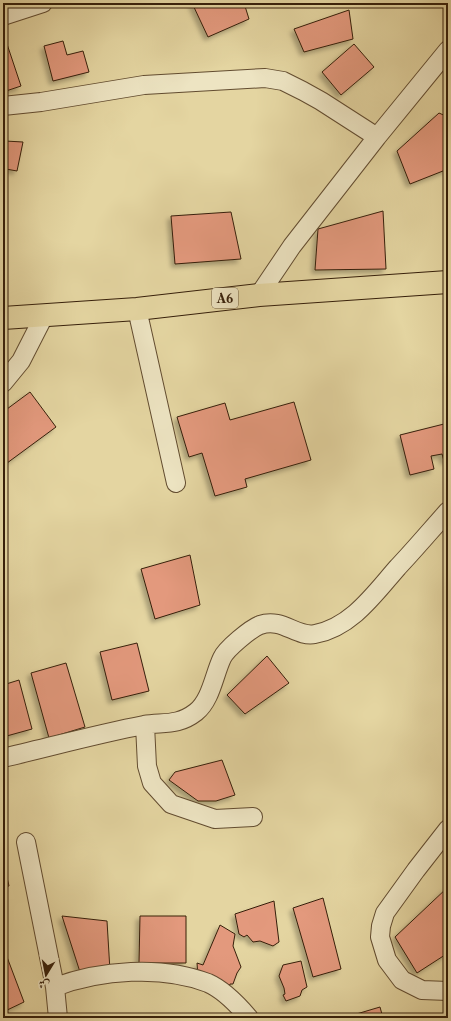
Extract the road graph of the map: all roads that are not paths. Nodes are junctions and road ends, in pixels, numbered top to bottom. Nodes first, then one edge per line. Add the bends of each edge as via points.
1 (43, 3) edge
2 (3, 16) edge
3 (448, 50) edge
4 (3, 106) edge
5 (376, 137) junction
6 (448, 282) edge
7 (259, 294) junction
8 (137, 309) junction
9 (45, 314) junction
10 (3, 318) edge
11 (3, 383) edge
12 (176, 483) dead end
13 (448, 511) edge
14 (145, 725) junction
15 (3, 758) edge
16 (252, 817) dead end
17 (448, 829) edge
18 (26, 842) dead end
19 (55, 987) junction
20 (448, 991) edge
21 (58, 1018) edge
22 (249, 1018) edge

1 - 2 street
3 - 5 street
4 - 5 street via 144,85 264,78 283,81 303,91
5 - 7 street via 292,246
6 - 7 highway, A6
7 - 8 highway, A6
8 - 9 highway, A6
8 - 12 street
9 - 10 highway, A6
9 - 11 street via 21,362
13 - 14 street via 361,609 335,628 314,634 296,631 283,624 260,625 241,637 222,657 205,701 196,712 178,722
14 - 15 street
14 - 16 street via 147,766 152,783 171,804 215,819
17 - 20 street via 385,913 380,937 387,960 402,980 422,990
18 - 19 street
19 - 21 street
19 - 22 street via 79,979 117,973 173,973 208,983 233,1000

